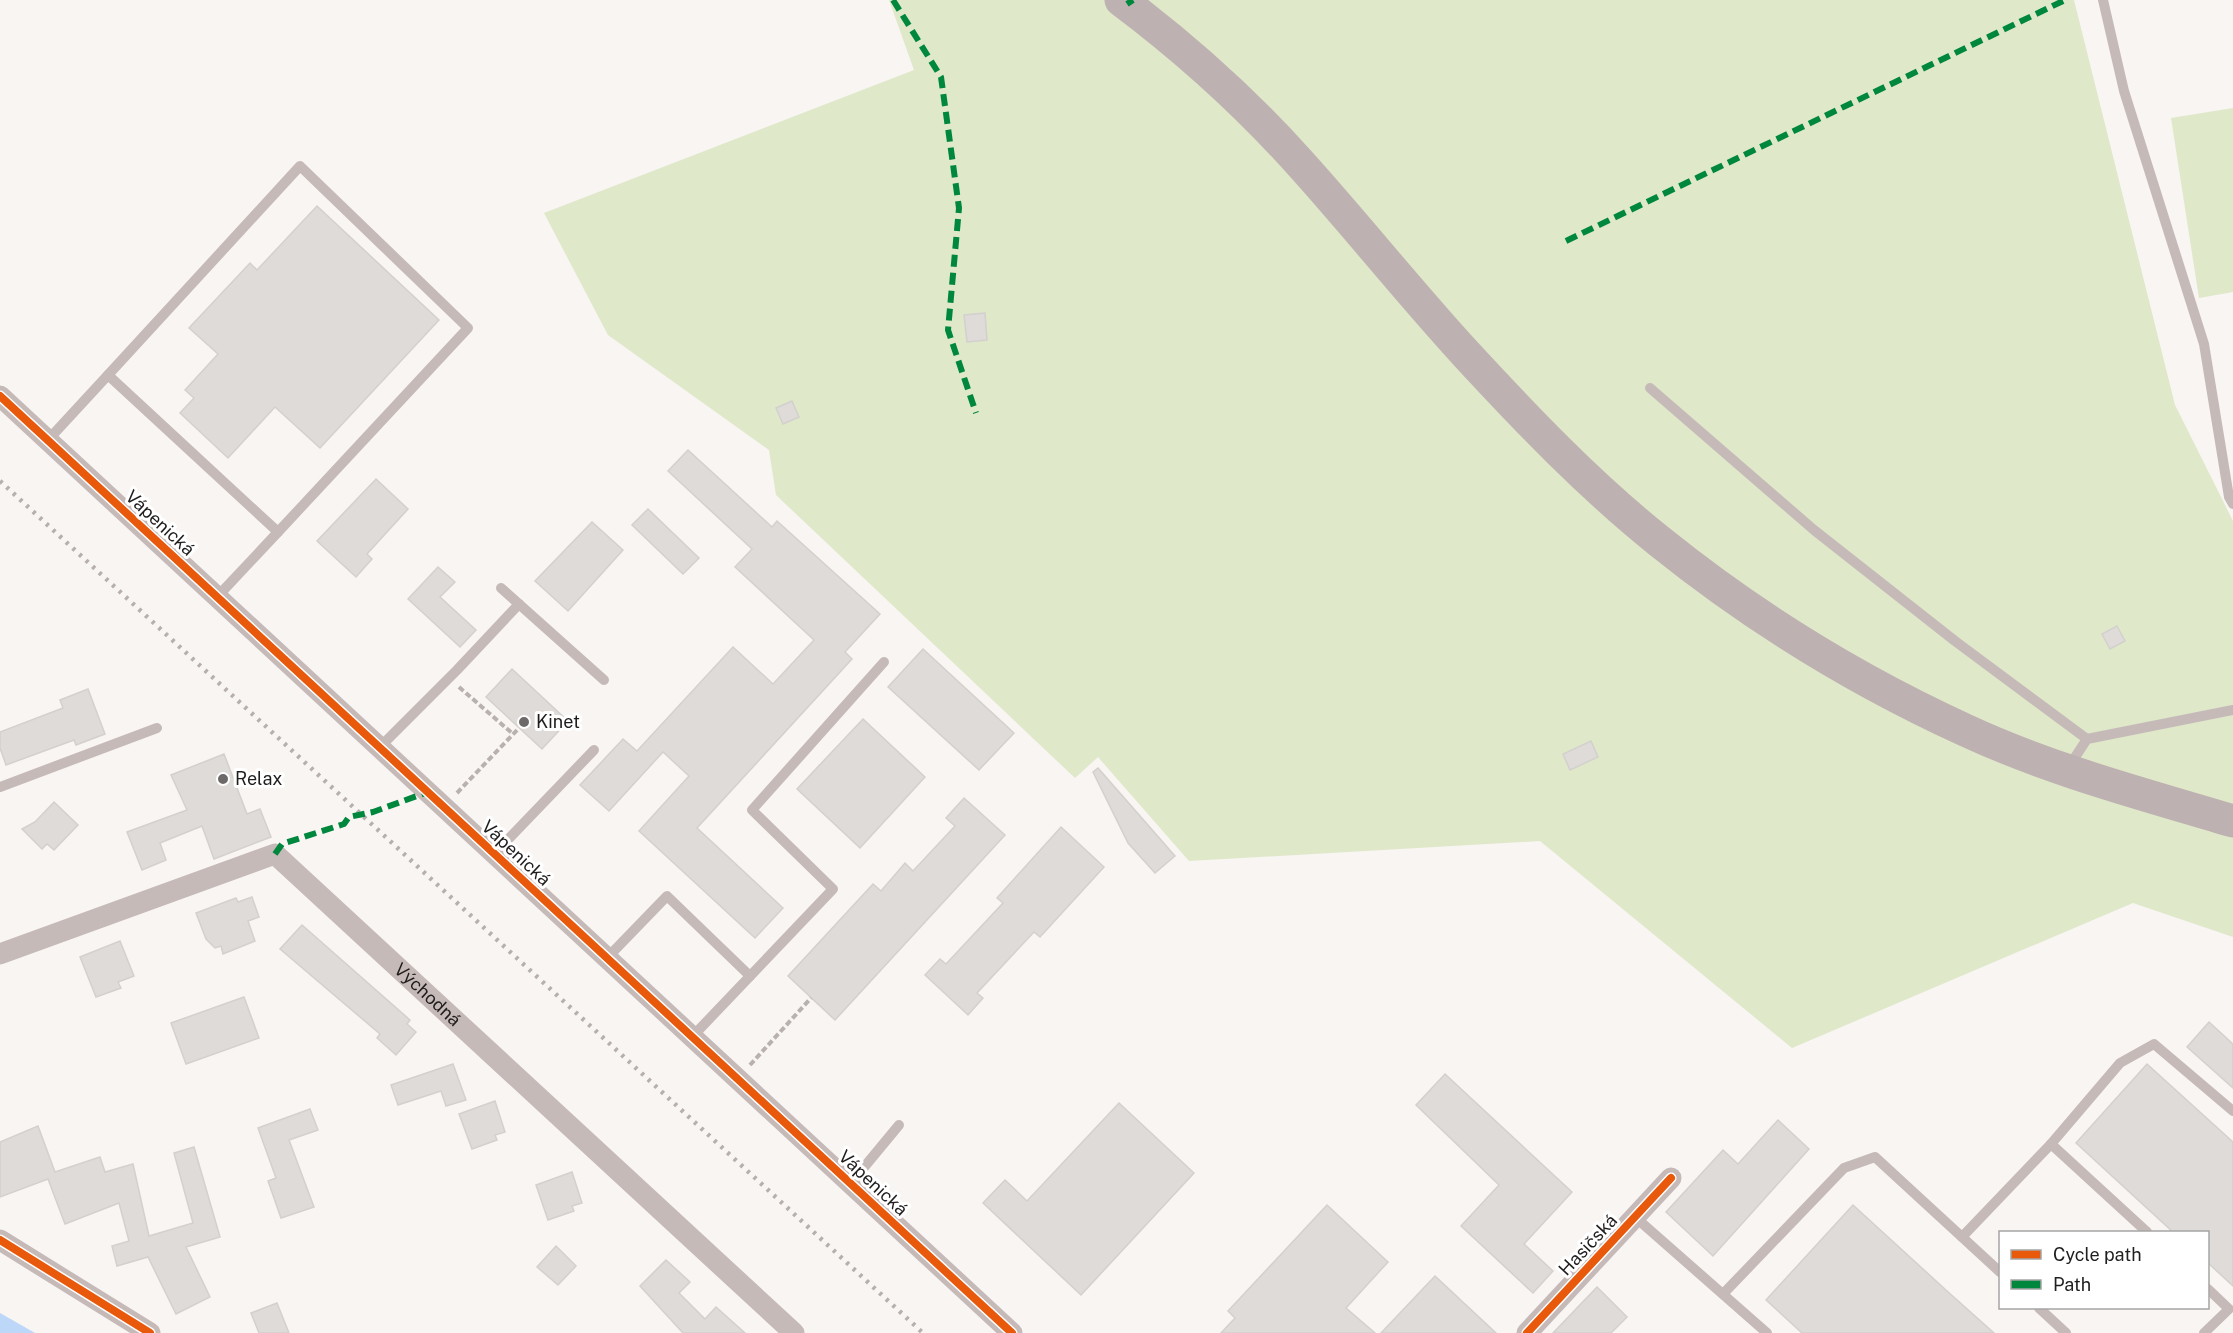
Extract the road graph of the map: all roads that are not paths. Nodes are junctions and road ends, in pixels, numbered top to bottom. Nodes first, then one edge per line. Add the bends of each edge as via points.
1 (1121, 0) edge
2 (2103, 0) edge
3 (108, 375) junction
4 (1650, 388) dead end
5 (0, 396) edge
6 (48, 440) junction
7 (2233, 504) edge
8 (278, 532) junction
9 (501, 588) dead end
10 (217, 597) junction
11 (519, 604) junction
12 (884, 662) dead end
13 (604, 680) dead end
14 (2233, 710) edge
15 (157, 728) dead end
16 (2087, 739) junction
17 (380, 747) junction
18 (594, 750) dead end
19 (2066, 770) junction
20 (0, 787) edge
21 (2233, 821) edge
22 (495, 854) junction
23 (0, 954) edge
24 (607, 958) junction
25 (750, 976) junction
26 (692, 1037) junction
27 (2233, 1111) edge
28 (899, 1125) dead end
29 (2051, 1144) junction
30 (1671, 1178) dead end
31 (851, 1183) junction
32 (1635, 1217) junction
33 (2145, 1231) edge
34 (1962, 1237) junction
35 (0, 1240) edge
36 (1999, 1270) edge
37 (2209, 1289) edge
38 (1723, 1294) junction
39 (2231, 1307) edge
40 (2040, 1309) edge
41 (150, 1333) edge
42 (794, 1333) edge
43 (1012, 1333) edge
44 (1527, 1333) edge
45 (1767, 1333) edge
46 (2066, 1333) edge
47 (2204, 1333) edge

1 - 19 main road via 1199,63 1252,113 1297,159 1464,352 1556,448 1657,540 1824,656 1967,731
2 - 7 lane via 2124,91 2204,344
3 - 6 lane
3 - 8 lane
3 - 8 lane via 300,166 468,328
4 - 16 lane via 1814,530
5 - 6 street, Vápenická
6 - 10 street, Vápenická
8 - 10 lane
9 - 11 lane
10 - 17 street, Vápenická
11 - 13 lane
11 - 17 lane
12 - 25 lane via 752,810 833,889
14 - 16 lane
15 - 20 lane
16 - 19 lane
17 - 22 street, Vápenická
18 - 22 lane
19 - 21 main road
22 - 24 street, Vápenická
23 - 42 street, Východná via 275,854
24 - 25 lane via 667,896
24 - 26 street, Vápenická
25 - 26 lane
26 - 31 street, Vápenická
27 - 29 lane via 2154,1044 2120,1063
28 - 31 lane
29 - 33 lane
29 - 34 lane
30 - 32 street, Hasičská
31 - 43 street, Vápenická
32 - 38 lane
32 - 44 street, Hasičská
34 - 36 lane
34 - 38 lane via 1875,1157 1844,1168
35 - 41 street
37 - 39 lane
38 - 45 lane
39 - 47 lane
40 - 46 lane

